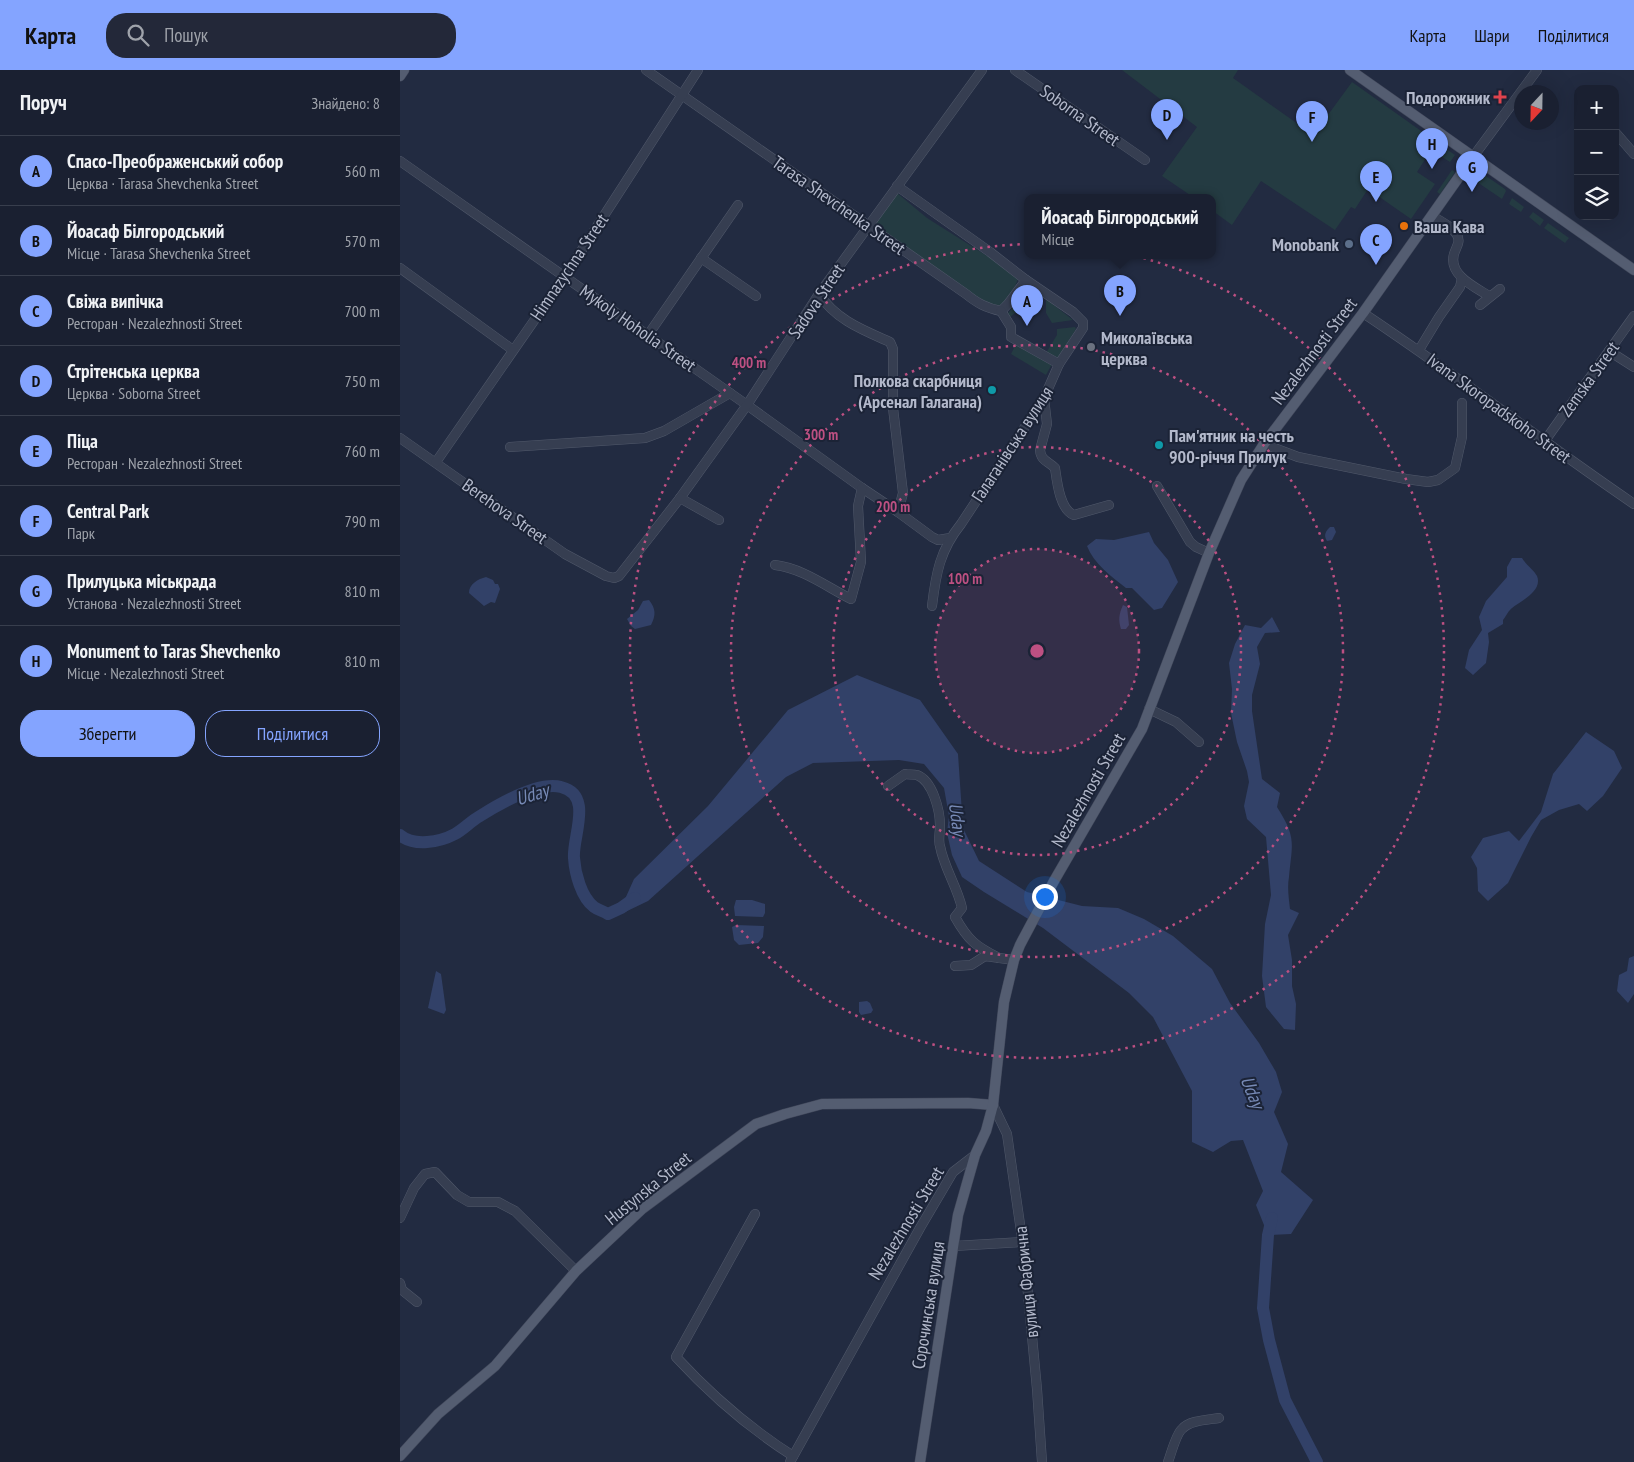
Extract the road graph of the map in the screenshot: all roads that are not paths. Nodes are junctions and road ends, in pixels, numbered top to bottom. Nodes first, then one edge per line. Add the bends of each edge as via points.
1 (404, 70) edge
2 (646, 70) edge
3 (698, 70) edge
4 (982, 70) edge
5 (1015, 70) edge
6 (1350, 70) edge
7 (1537, 70) edge
8 (400, 76) edge
9 (681, 95) junction
10 (1619, 137) edge
11 (1634, 154) edge
12 (1473, 157) junction
13 (1145, 160) dead end
14 (400, 161) edge
15 (897, 186) junction
16 (738, 205) dead end
17 (1432, 216) junction
18 (868, 225) junction
19 (701, 258) junction
20 (400, 268) edge
21 (1634, 270) edge
22 (565, 276) junction
23 (1462, 278) junction
24 (1026, 280) junction
25 (1500, 289) dead end
26 (819, 294) junction
27 (756, 296) dead end
28 (1489, 296) junction
29 (1480, 305) dead end
30 (1000, 311) junction
31 (1364, 312) junction
32 (1634, 316) edge
33 (648, 334) junction
34 (513, 350) junction
35 (1419, 350) junction
36 (1609, 351) junction
37 (1059, 364) junction
38 (1634, 367) edge
39 (730, 393) junction
40 (1044, 398) junction
41 (1462, 403) dead end
42 (747, 405) junction
43 (400, 438) edge
44 (1544, 442) junction
45 (1264, 444) junction
46 (510, 447) dead end
47 (436, 462) junction
48 (1157, 486) dead end
49 (862, 488) junction
50 (680, 498) junction
51 (1634, 504) edge
52 (1109, 505) dead end
53 (898, 512) junction
54 (719, 520) dead end
55 (950, 538) junction
56 (1209, 553) junction
57 (775, 565) dead end
58 (614, 578) joint
59 (932, 606) dead end
60 (1149, 709) junction
61 (1199, 742) dead end
62 (888, 786) dead end
63 (999, 958) junction
64 (1014, 960) junction
65 (955, 966) dead end
66 (992, 1105) junction
67 (975, 1155) junction
68 (755, 1214) dead end
69 (400, 1218) edge
70 (1022, 1242) junction
71 (954, 1246) junction
72 (576, 1271) junction
73 (401, 1289) edge
74 (417, 1302) dead end
75 (1219, 1418) dead end
76 (400, 1456) edge
77 (791, 1459) edge
78 (920, 1462) edge
79 (1042, 1462) edge
80 (1168, 1462) edge

1 - 8 main road
2 - 9 street, Tarasa Shevchenka Street
3 - 9 street, Himnazychna Street
4 - 15 street, Sadova Street
5 - 13 street, Soborna Street
6 - 12 main road
7 - 12 street
9 - 18 street, Tarasa Shevchenka Street
9 - 22 street, Himnazychna Street
10 - 11 street
12 - 17 main road, Nezalezhnosti Street
12 - 21 main road
14 - 22 street, Mykoly Hoholia Street
15 - 18 street, Sadova Street
15 - 24 street
16 - 19 street
17 - 23 street via 1457,233 1459,240 1454,266
17 - 31 main road, Nezalezhnosti Street
18 - 26 street, Sadova Street
18 - 30 street, Tarasa Shevchenka Street via 977,303
19 - 27 street
19 - 33 street
20 - 34 street
22 - 33 street, Mykoly Hoholia Street
22 - 34 street, Himnazychna Street
23 - 28 street
23 - 35 street via 1460,287
24 - 30 street
24 - 37 street, Галаганівська вулиця via 1083,322 1083,328
25 - 28 street
26 - 42 street, Sadova Street
26 - 53 street via 826,305 849,324 890,342 893,349 895,430 903,493
28 - 29 street
30 - 37 street via 1011,328 1011,337
31 - 35 street, Ivana Skoropadskoho Street
31 - 45 main road, Nezalezhnosti Street
32 - 36 street, Zemska Street
33 - 39 street, Mykoly Hoholia Street
34 - 47 street, Himnazychna Street
35 - 44 street, Ivana Skoropadskoho Street
36 - 38 street
36 - 44 street, Zemska Street
37 - 40 street, Галаганівська вулиця
39 - 42 street, Mykoly Hoholia Street
39 - 46 street via 664,431 645,438
40 - 52 street via 1047,424 1041,455 1055,468 1058,492 1068,512 1074,515
40 - 55 street, Галаганівська вулиця
41 - 45 street via 1462,437 1455,468 1438,480 1406,479 1298,457
42 - 49 street, Mykoly Hoholia Street
42 - 50 street, Sadova Street
43 - 47 street, Berehova Street
44 - 51 street, Ivana Skoropadskoho Street
45 - 56 main road, Nezalezhnosti Street via 1241,480
47 - 58 street, Berehova Street via 565,554
48 - 56 street via 1190,542
49 - 53 street, Mykoly Hoholia Street
49 - 57 street via 858,506 861,562 851,600 806,575
50 - 54 street
50 - 58 street, Sadova Street via 624,572
53 - 55 street, Mykoly Hoholia Street via 938,540
55 - 59 street, Галаганівська вулиця via 938,568
56 - 60 main road, Nezalezhnosti Street
60 - 61 street via 1176,722
60 - 64 main road, Nezalezhnosti Street via 1142,729 1054,881
62 - 63 street via 905,774 917,775 927,783 936,804 939,844 947,871 959,893 962,908 956,917 962,930 978,948
63 - 64 street
63 - 65 street via 985,956 971,965
64 - 66 main road, Nezalezhnosti Street via 1004,1002
66 - 67 main road, Nezalezhnosti Street via 986,1131
66 - 70 street, вулиця Фабрична via 1007,1134
66 - 72 main road, Hustynska Street via 968,1102 822,1104 756,1124 642,1209
67 - 71 main road, Сорочинська вулиця via 958,1215
67 - 77 street, Nezalezhnosti Street via 953,1172
68 - 77 street via 676,1357 729,1410
69 - 72 street via 414,1188 425,1174 435,1172 457,1195 469,1202 498,1202 515,1211
70 - 71 street
70 - 79 street, вулиця Фабрична
71 - 78 main road, Сорочинська вулиця
72 - 76 main road, Hustynska Street via 495,1366 438,1414
73 - 74 street
75 - 80 street via 1203,1420 1180,1430

